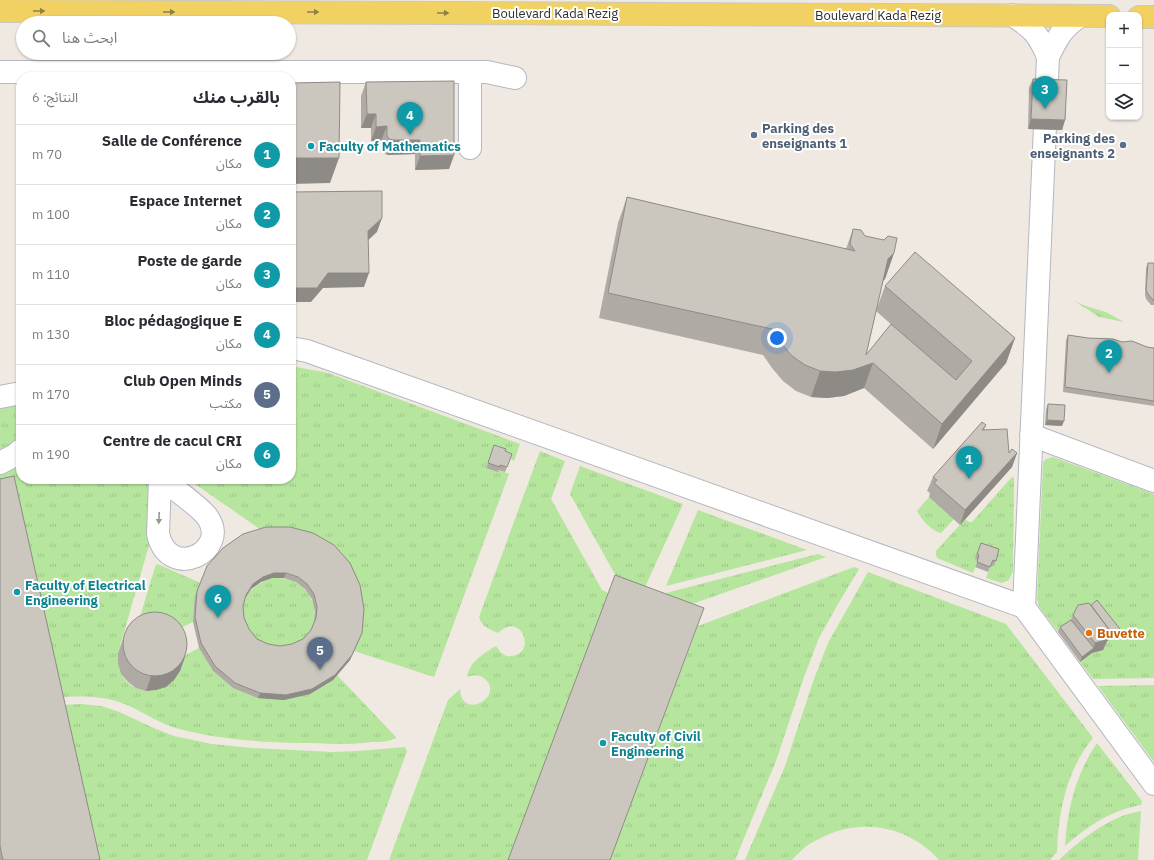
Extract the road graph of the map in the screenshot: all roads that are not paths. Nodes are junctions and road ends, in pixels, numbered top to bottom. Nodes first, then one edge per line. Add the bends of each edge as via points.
1 (0, 11) edge
2 (1012, 15) junction
3 (1080, 16) junction
4 (1106, 16) edge
5 (1142, 17) edge
6 (1154, 17) edge
7 (1048, 57) junction
8 (0, 72) edge
9 (470, 72) junction
10 (514, 78) dead end
11 (470, 148) dead end
12 (296, 349) edge
13 (16, 394) edge
14 (0, 398) edge
15 (1031, 436) junction
16 (16, 454) edge
17 (0, 463) edge
18 (1154, 481) edge
19 (1024, 607) junction
20 (1154, 784) edge

1 -> 2 main road, Boulevard Kada Rezig
2 - 3 main road, Boulevard Kada Rezig
2 - 7 lane via 1037,34
3 - 4 main road, Boulevard Kada Rezig
3 - 7 lane via 1061,32
5 - 6 main road
7 - 15 lane
8 - 9 lane
9 - 10 lane via 487,72
9 - 11 lane
12 - 19 lane
13 - 14 lane
15 - 18 lane
15 - 19 lane
16 - 17 lane
19 - 20 lane

